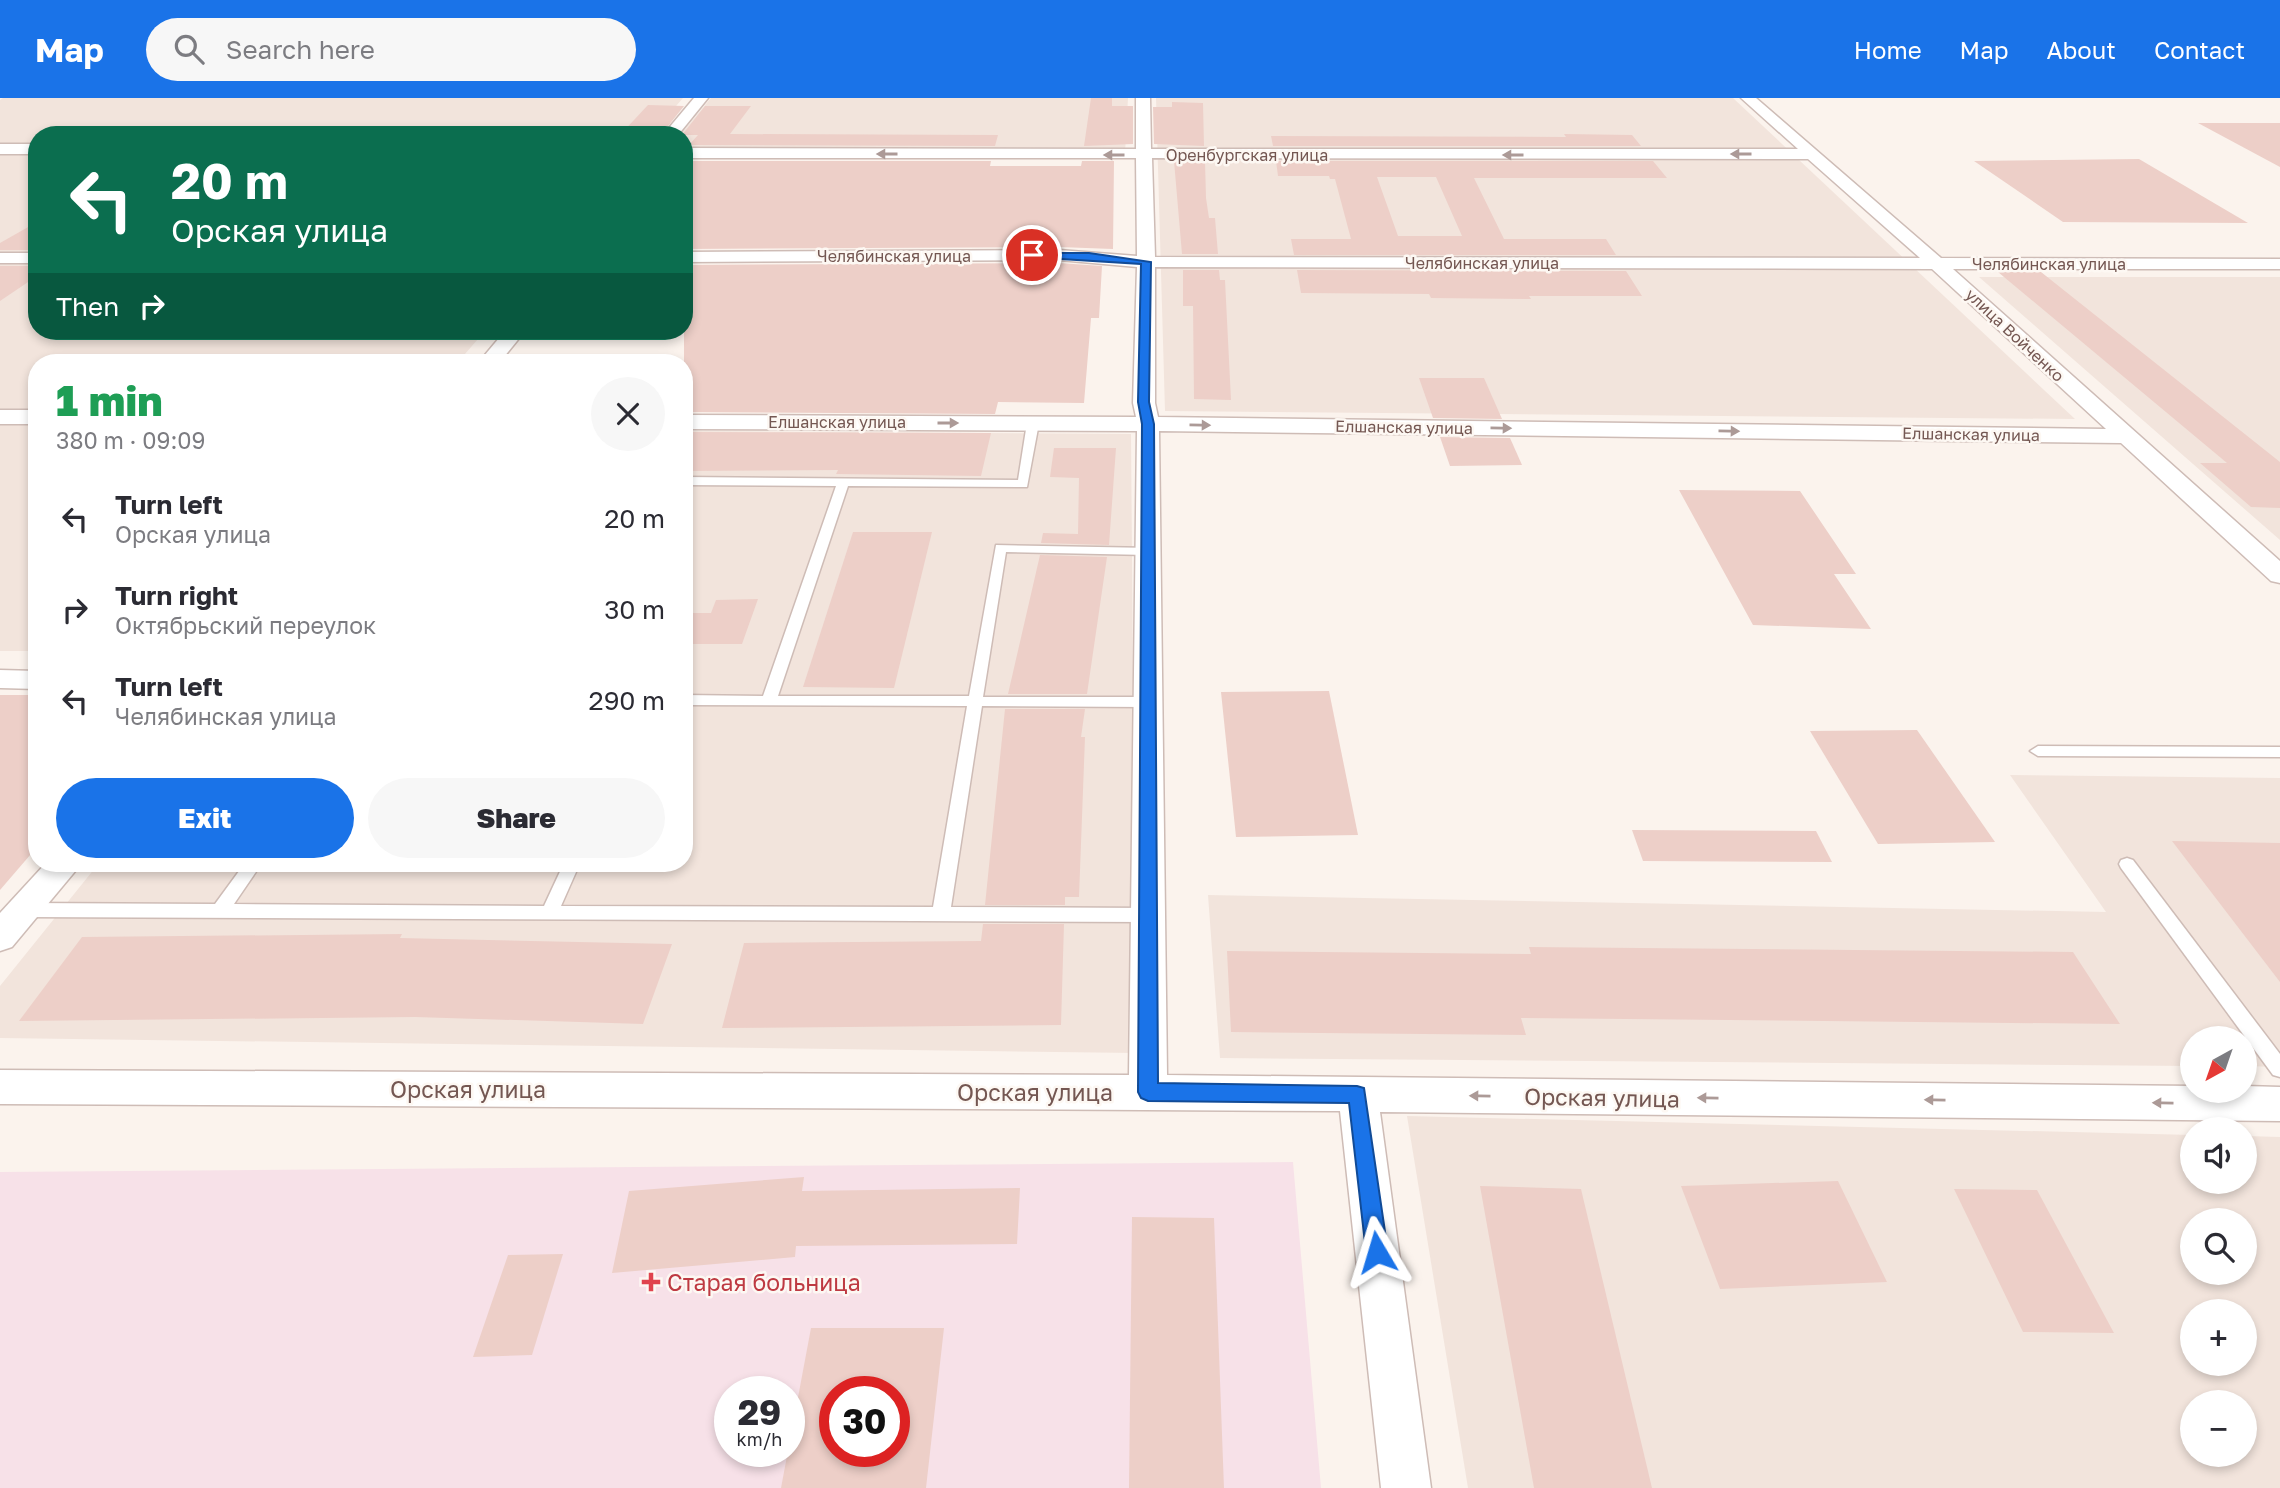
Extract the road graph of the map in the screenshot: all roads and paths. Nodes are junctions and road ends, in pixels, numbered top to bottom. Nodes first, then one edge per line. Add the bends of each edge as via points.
1 (701, 98) edge
2 (1143, 98) edge
3 (1748, 98) edge
4 (678, 126) edge
5 (0, 149) edge
6 (28, 149) edge
7 (693, 153) edge
8 (1809, 154) junction
9 (1145, 155) junction
10 (693, 257) edge
11 (0, 258) edge
12 (28, 258) edge
13 (1146, 262) junction
14 (1937, 264) junction
15 (2280, 264) edge
16 (507, 340) edge
17 (496, 354) edge
18 (0, 417) edge
19 (28, 417) edge
20 (693, 422) edge
21 (1033, 423) junction
22 (1148, 424) junction
23 (2124, 436) junction
24 (693, 481) edge
25 (844, 482) junction
26 (1148, 551) junction
27 (2280, 575) edge
28 (0, 679) edge
29 (28, 680) edge
30 (976, 699) junction
31 (693, 700) edge
32 (769, 700) junction
33 (1148, 702) junction
34 (2038, 751) dead end
35 (2280, 752) edge
36 (2127, 864) dead end
37 (57, 872) edge
38 (248, 872) edge
39 (568, 872) edge
40 (24, 909) junction
41 (220, 911) junction
42 (550, 912) junction
43 (941, 914) junction
44 (1148, 915) junction
45 (0, 937) edge
46 (2280, 1069) edge
47 (0, 1087) edge
48 (1148, 1092) junction
49 (1357, 1095) junction
50 (2280, 1104) edge
51 (1406, 1488) edge

1 - 4 street
2 - 9 street
3 - 8 street, улица Войченко
5 - 6 street
9 -> 7 street, Оренбургская улица
8 -> 9 street, Оренбургская улица
8 - 14 street, улица Войченко
9 - 13 street
10 - 13 street, Челябинская улица via 1059,255
11 - 12 street
13 - 14 street, Челябинская улица
13 - 22 street via 1144,402
14 - 15 street, Челябинская улица
14 - 23 street, улица Войченко
16 - 17 street
18 - 19 street
20 -> 21 street, Елшанская улица
21 - 22 street, Елшанская улица
21 - 25 lane via 1023,484
22 -> 23 street, Елшанская улица
22 - 26 street
23 - 27 street, улица Войченко
24 - 25 lane
25 - 32 lane
26 - 30 lane via 1000,548
26 - 33 street
28 - 29 street
30 - 32 lane
30 - 33 lane
30 - 43 lane
31 - 32 lane
33 - 44 street
34 - 35 lane
36 - 46 lane
37 - 40 street
38 - 41 lane
39 - 42 lane
40 - 41 lane
40 - 45 street
41 - 42 lane
42 - 43 lane
43 - 44 lane
44 - 48 street
47 - 48 street, Орская улица
48 - 49 street, Орская улица
50 -> 49 street, Орская улица
49 - 51 street

